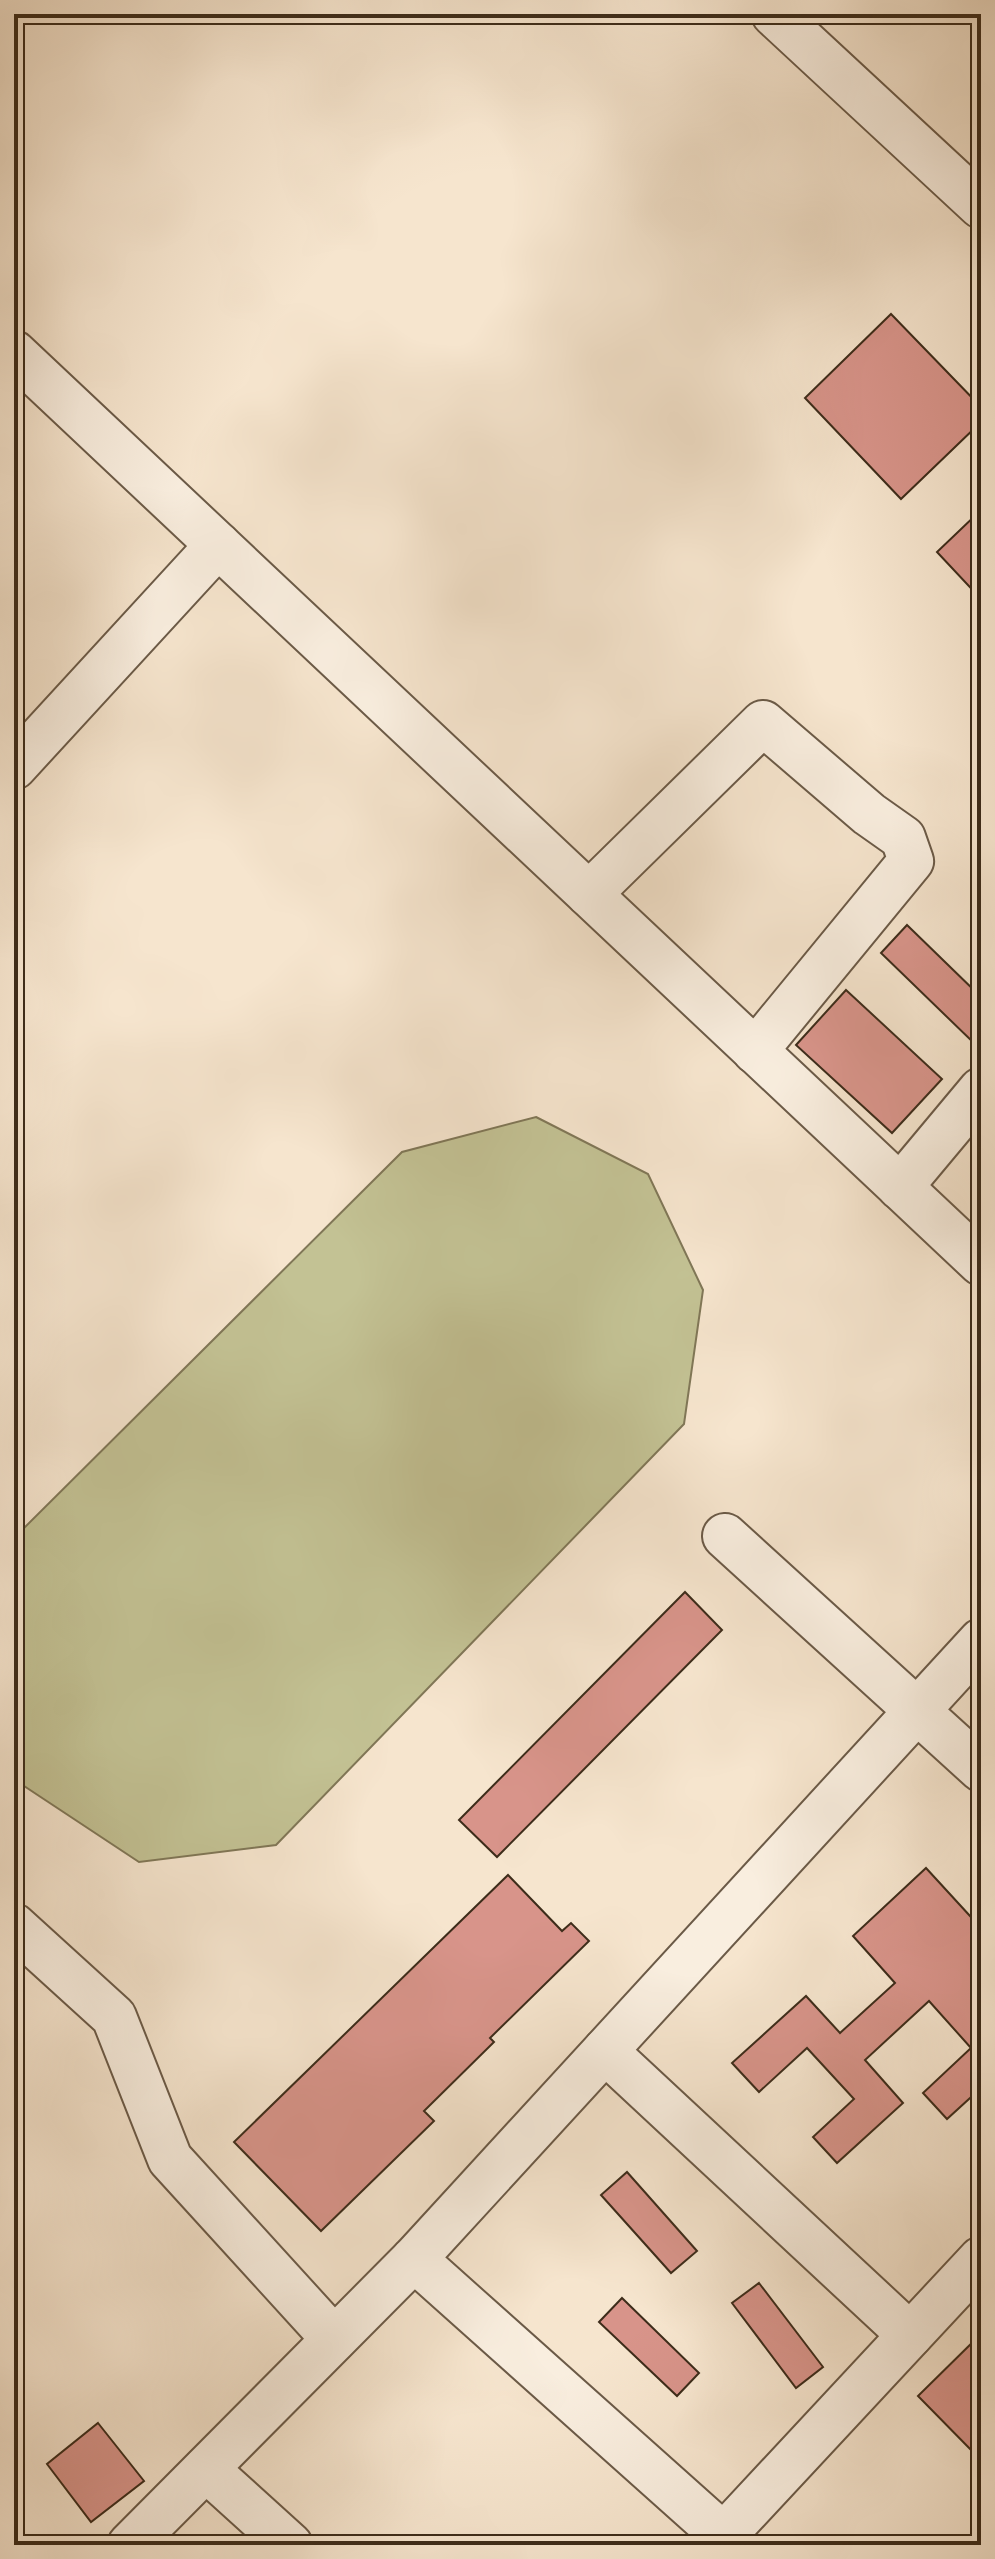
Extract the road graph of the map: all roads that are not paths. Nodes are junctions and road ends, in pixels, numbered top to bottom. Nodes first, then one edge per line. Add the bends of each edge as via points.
1 (774, 14) edge
2 (981, 206) edge
3 (14, 353) edge
4 (218, 545) junction
5 (14, 767) edge
6 (589, 894) junction
7 (755, 1051) junction
8 (981, 1090) edge
9 (900, 1187) junction
10 (981, 1263) edge
11 (725, 1536) dead end
12 (981, 1641) edge
13 (918, 1710) junction
14 (981, 1769) edge
15 (14, 1926) edge
16 (605, 2051) junction
17 (414, 2259) junction
18 (981, 2259) edge
19 (910, 2335) junction
20 (334, 2339) junction
21 (206, 2469) junction
22 (729, 2540) edge
23 (130, 2545) edge
24 (290, 2545) edge

1 - 2 lane
3 - 4 lane
4 - 5 lane
4 - 6 lane
6 - 7 lane
6 - 7 lane via 763,723 903,838 911,861
7 - 9 lane
8 - 9 lane
9 - 10 lane
11 - 13 lane
12 - 13 lane
13 - 14 lane
13 - 16 lane
15 - 20 lane via 114,2017 170,2159
16 - 17 lane
16 - 19 lane
17 - 20 lane
17 - 22 lane
18 - 19 lane
19 - 22 lane
20 - 21 lane
21 - 23 lane
21 - 24 lane

